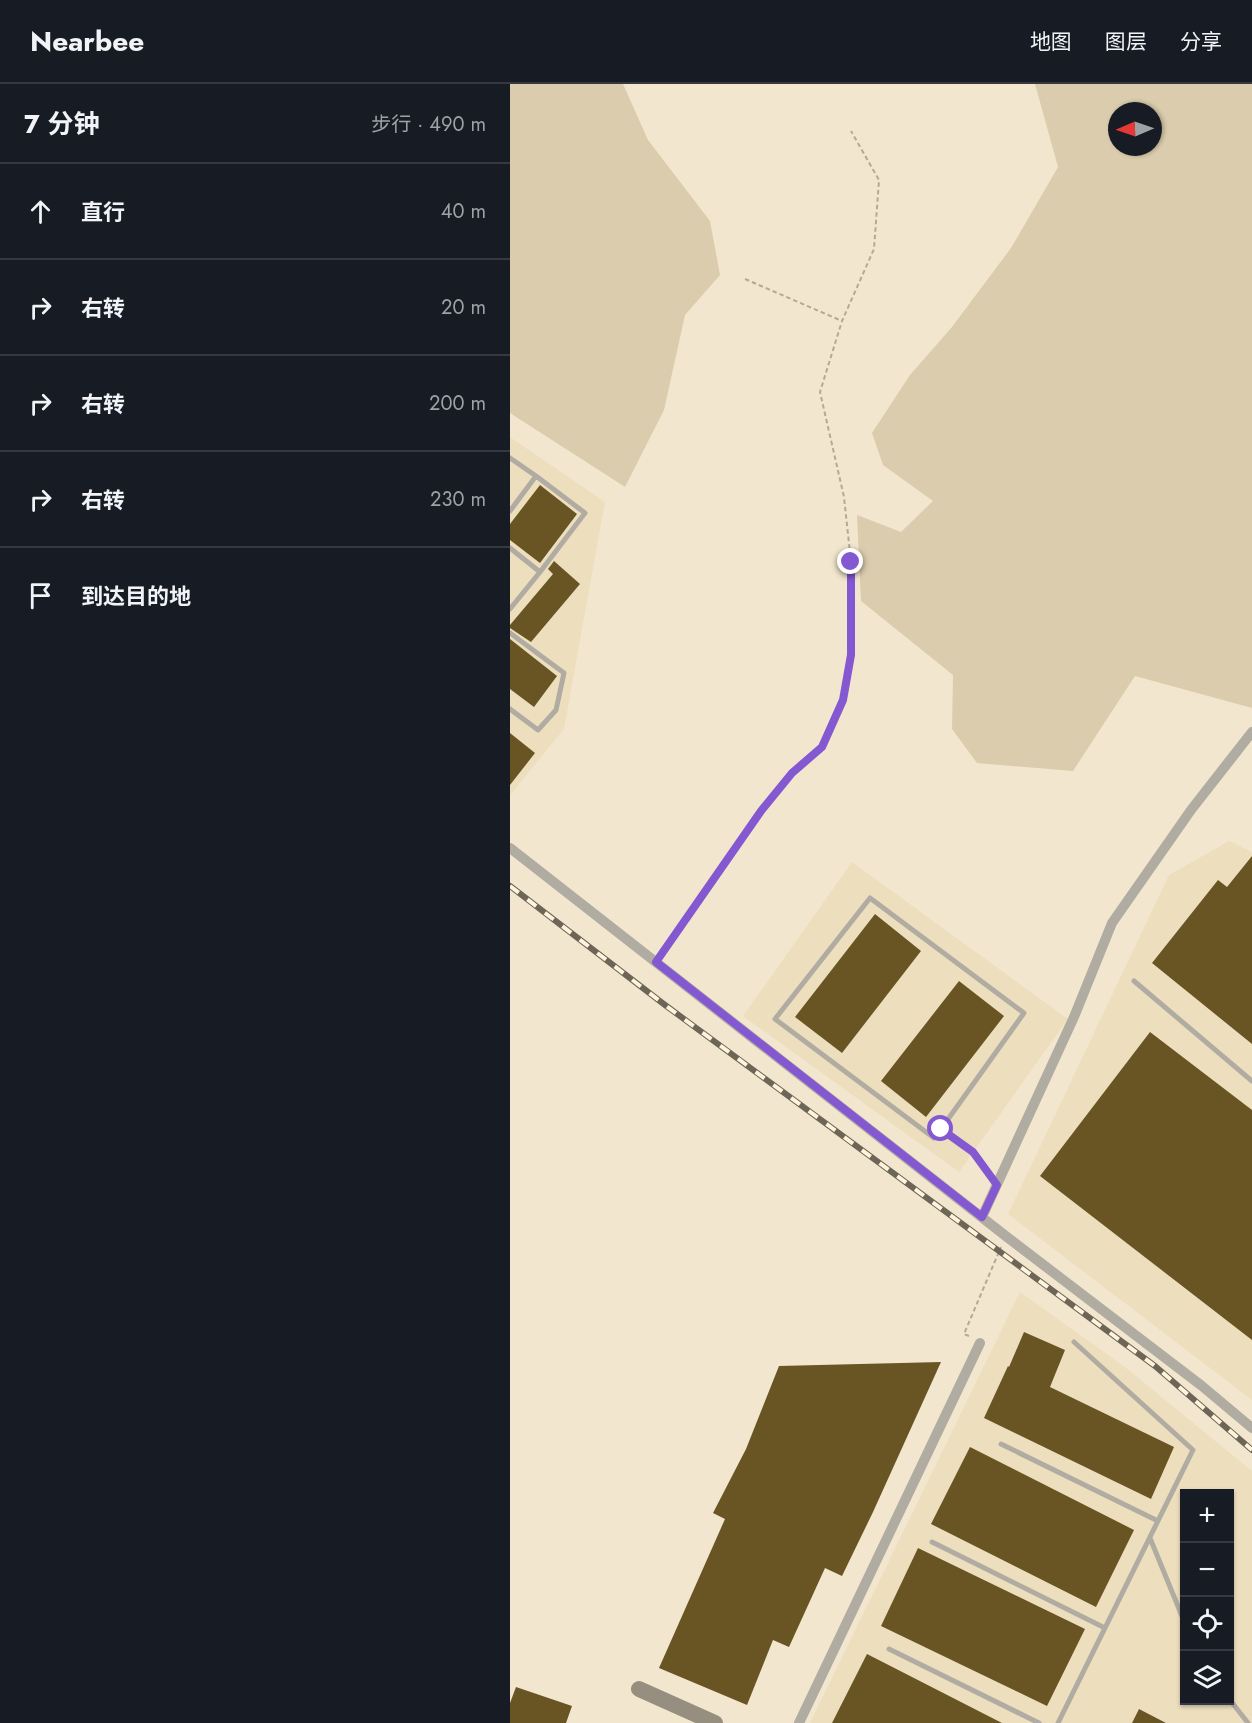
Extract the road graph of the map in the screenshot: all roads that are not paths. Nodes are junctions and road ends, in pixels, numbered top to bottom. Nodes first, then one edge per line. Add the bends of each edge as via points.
1 (510, 458) edge
2 (536, 476) junction
3 (510, 511) edge
4 (510, 548) edge
5 (540, 573) junction
6 (510, 609) edge
7 (510, 633) edge
8 (510, 709) edge
9 (1252, 732) edge
10 (510, 848) edge
11 (1134, 981) dead end
12 (1252, 1081) edge
13 (941, 1129) junction
14 (997, 1185) junction
15 (982, 1217) junction
16 (1074, 1342) dead end
17 (980, 1343) road end
18 (1252, 1428) edge
19 (1001, 1444) dead end
20 (1158, 1521) junction
21 (1150, 1538) junction
22 (932, 1542) dead end
23 (1180, 1609) edge
24 (1105, 1628) junction
25 (888, 1649) dead end
26 (639, 1689) dead end
27 (1234, 1705) edge
28 (716, 1723) edge
29 (800, 1723) edge
30 (1039, 1723) edge
31 (1058, 1723) edge
32 (1248, 1723) edge

1 - 2 lane
2 - 3 lane
2 - 5 lane via 585,513
4 - 5 lane
5 - 6 lane
7 - 8 lane via 564,673 556,710 538,730
9 - 14 street via 1191,810 1112,923
10 - 15 street
11 - 12 lane
13 - 13 lane via 1024,1013 870,898 775,1019 934,1138
13 - 14 lane via 973,1152
14 - 15 street
15 - 18 street
16 - 20 lane via 1193,1450
17 - 29 street
19 - 20 lane
20 - 21 lane
21 - 23 lane
21 - 24 lane
22 - 24 lane
24 - 31 lane
25 - 30 lane
26 - 28 street
27 - 32 lane

